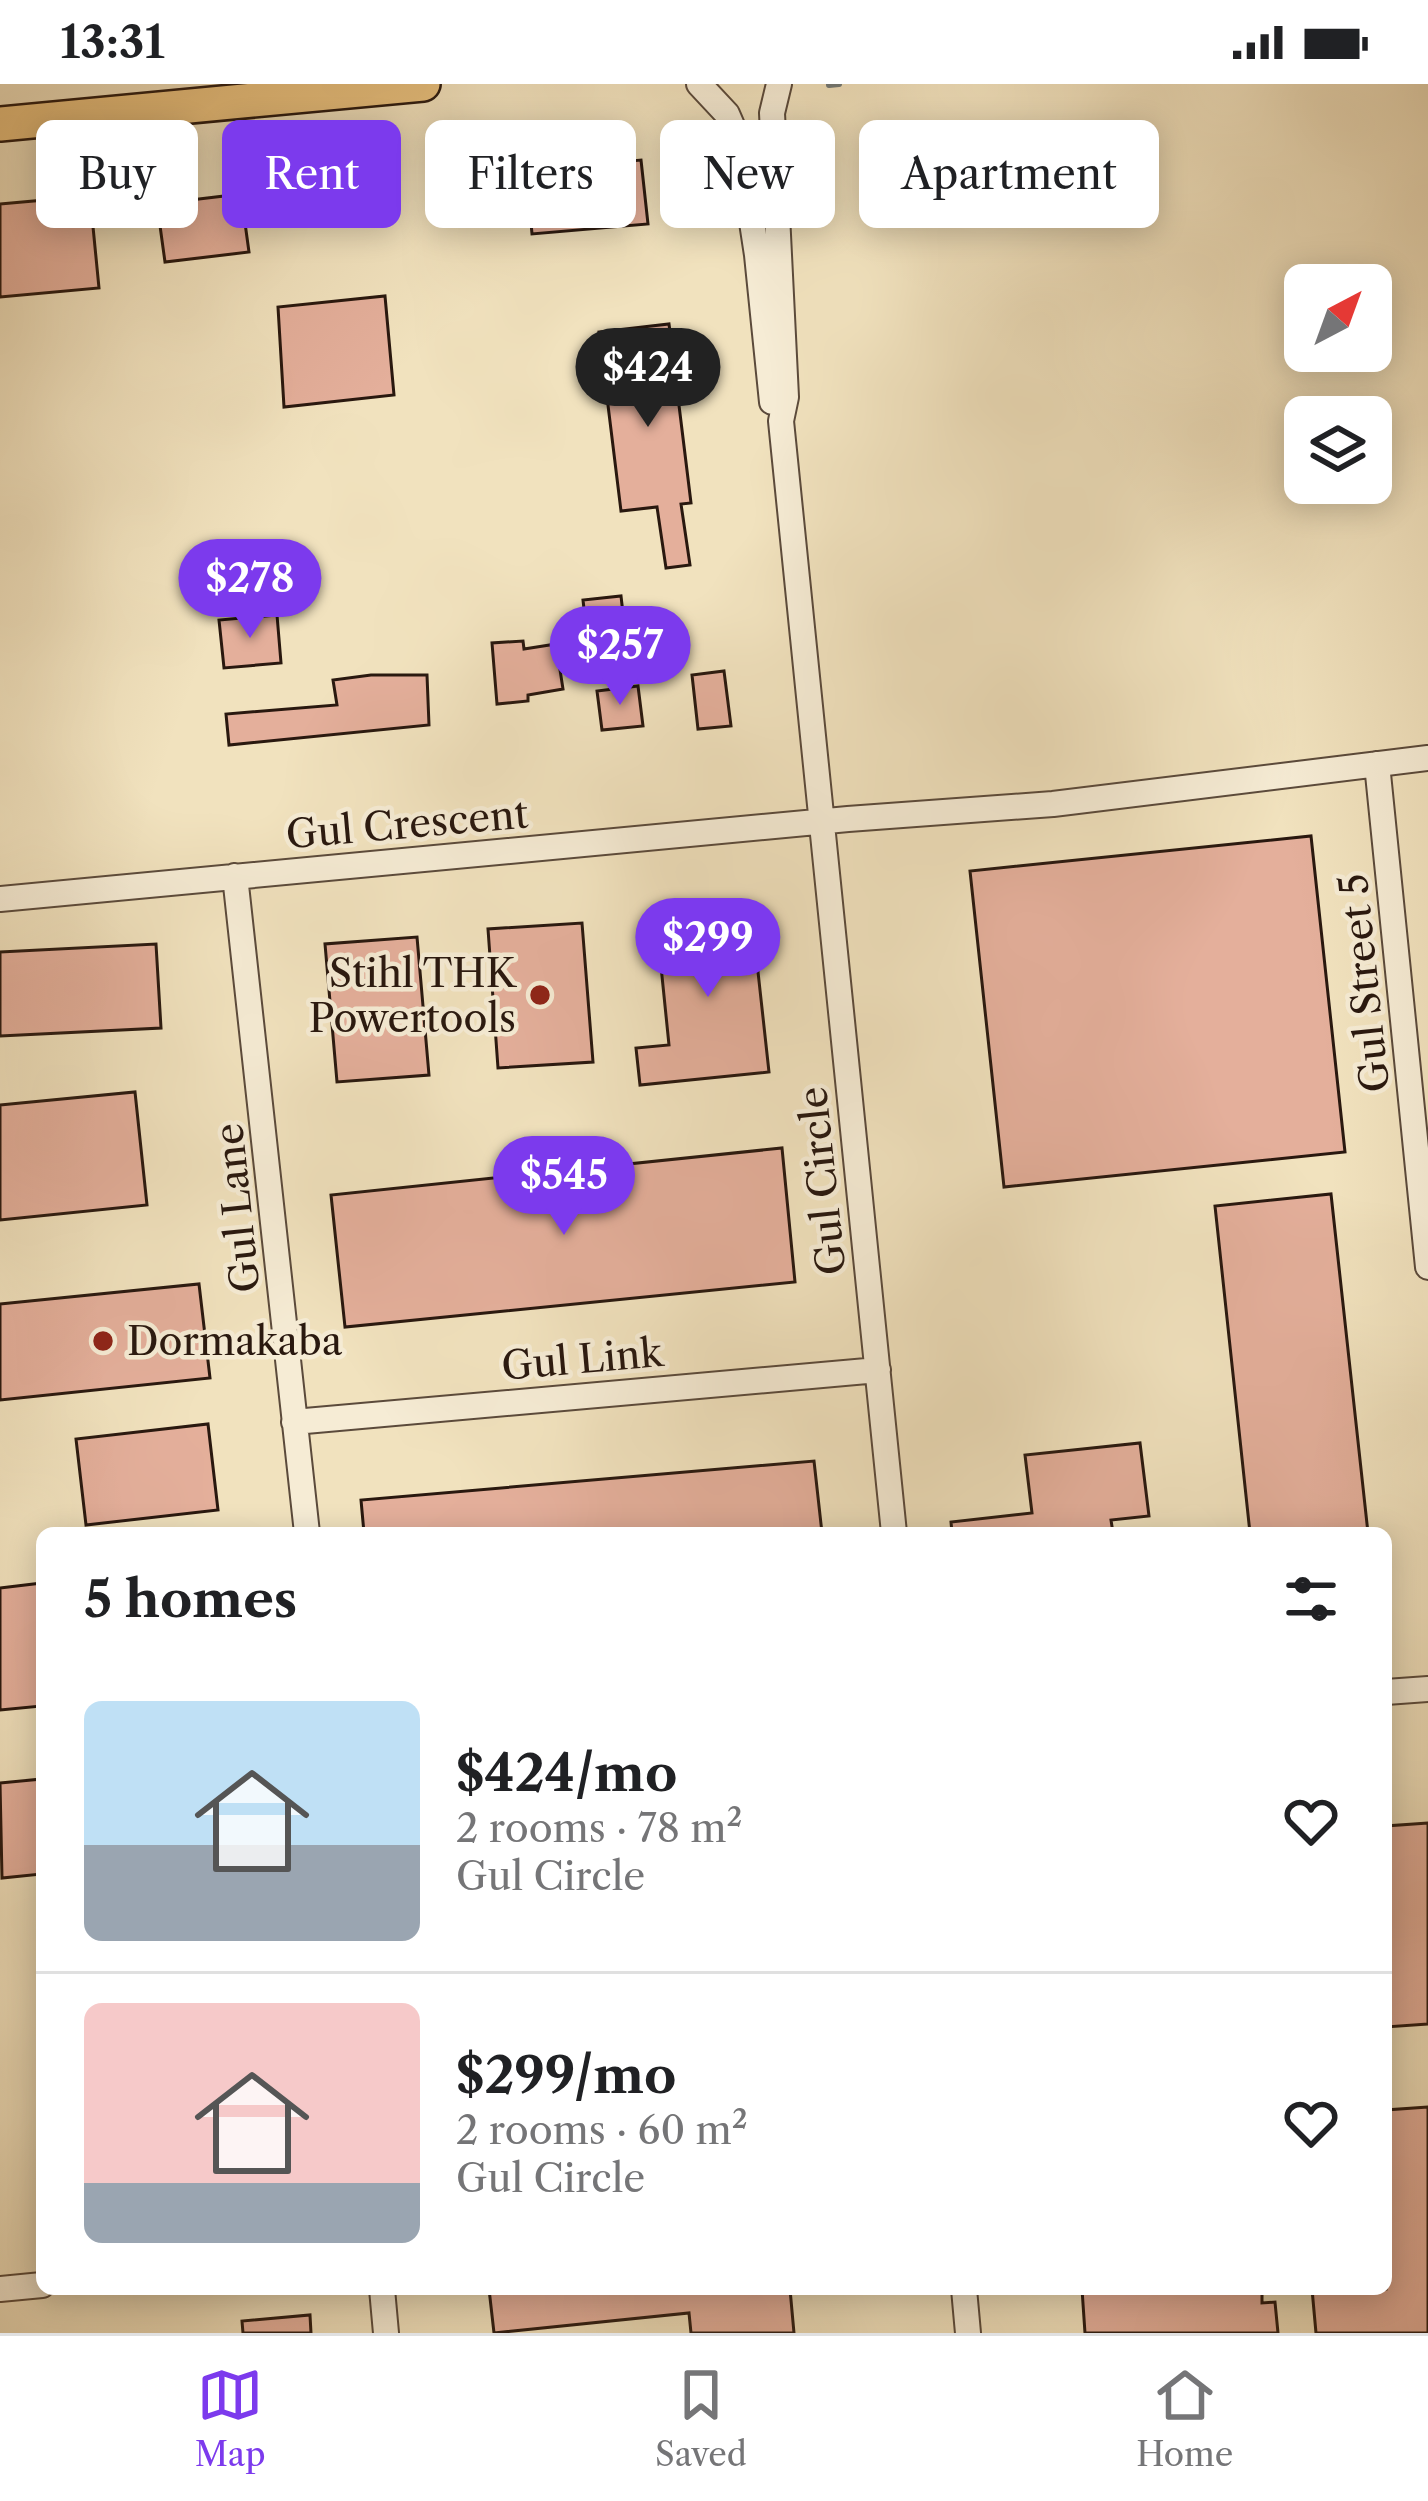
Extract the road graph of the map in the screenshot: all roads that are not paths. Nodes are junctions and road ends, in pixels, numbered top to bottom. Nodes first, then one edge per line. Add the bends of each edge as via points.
1 (423, 84) edge
2 (699, 84) edge
3 (779, 84) edge
4 (225, 102) junction
5 (0, 105) edge
6 (0, 124) edge
7 (781, 422) junction
8 (1428, 758) edge
9 (1377, 764) junction
10 (821, 822) junction
11 (235, 876) junction
12 (0, 899) edge
13 (1428, 1267) edge
14 (878, 1370) junction
15 (294, 1421) junction
16 (306, 1527) edge
17 (893, 1527) edge
18 (1428, 1689) edge
19 (1392, 1692) edge
20 (36, 2286) edge
21 (0, 2289) edge
22 (383, 2295) edge
23 (965, 2295) edge
24 (386, 2333) edge
25 (968, 2333) edge

1 - 4 main road
2 - 7 street, Gul Circle via 727,114 740,144
3 - 7 street, Gul Circle via 772,113
4 - 5 main road
4 - 6 main road
7 - 10 street, Gul Circle
8 - 9 street
9 - 10 street via 1053,804
9 - 13 street, Gul Street 5
10 - 11 street, Gul Crescent
10 - 14 street, Gul Circle
11 - 12 street, Gul Crescent
11 - 15 street, Gul Lane
14 - 15 street, Gul Link
14 - 17 street, Gul Circle
15 - 16 street, Gul Lane
18 - 19 street
20 - 21 street
22 - 24 street
23 - 25 street

